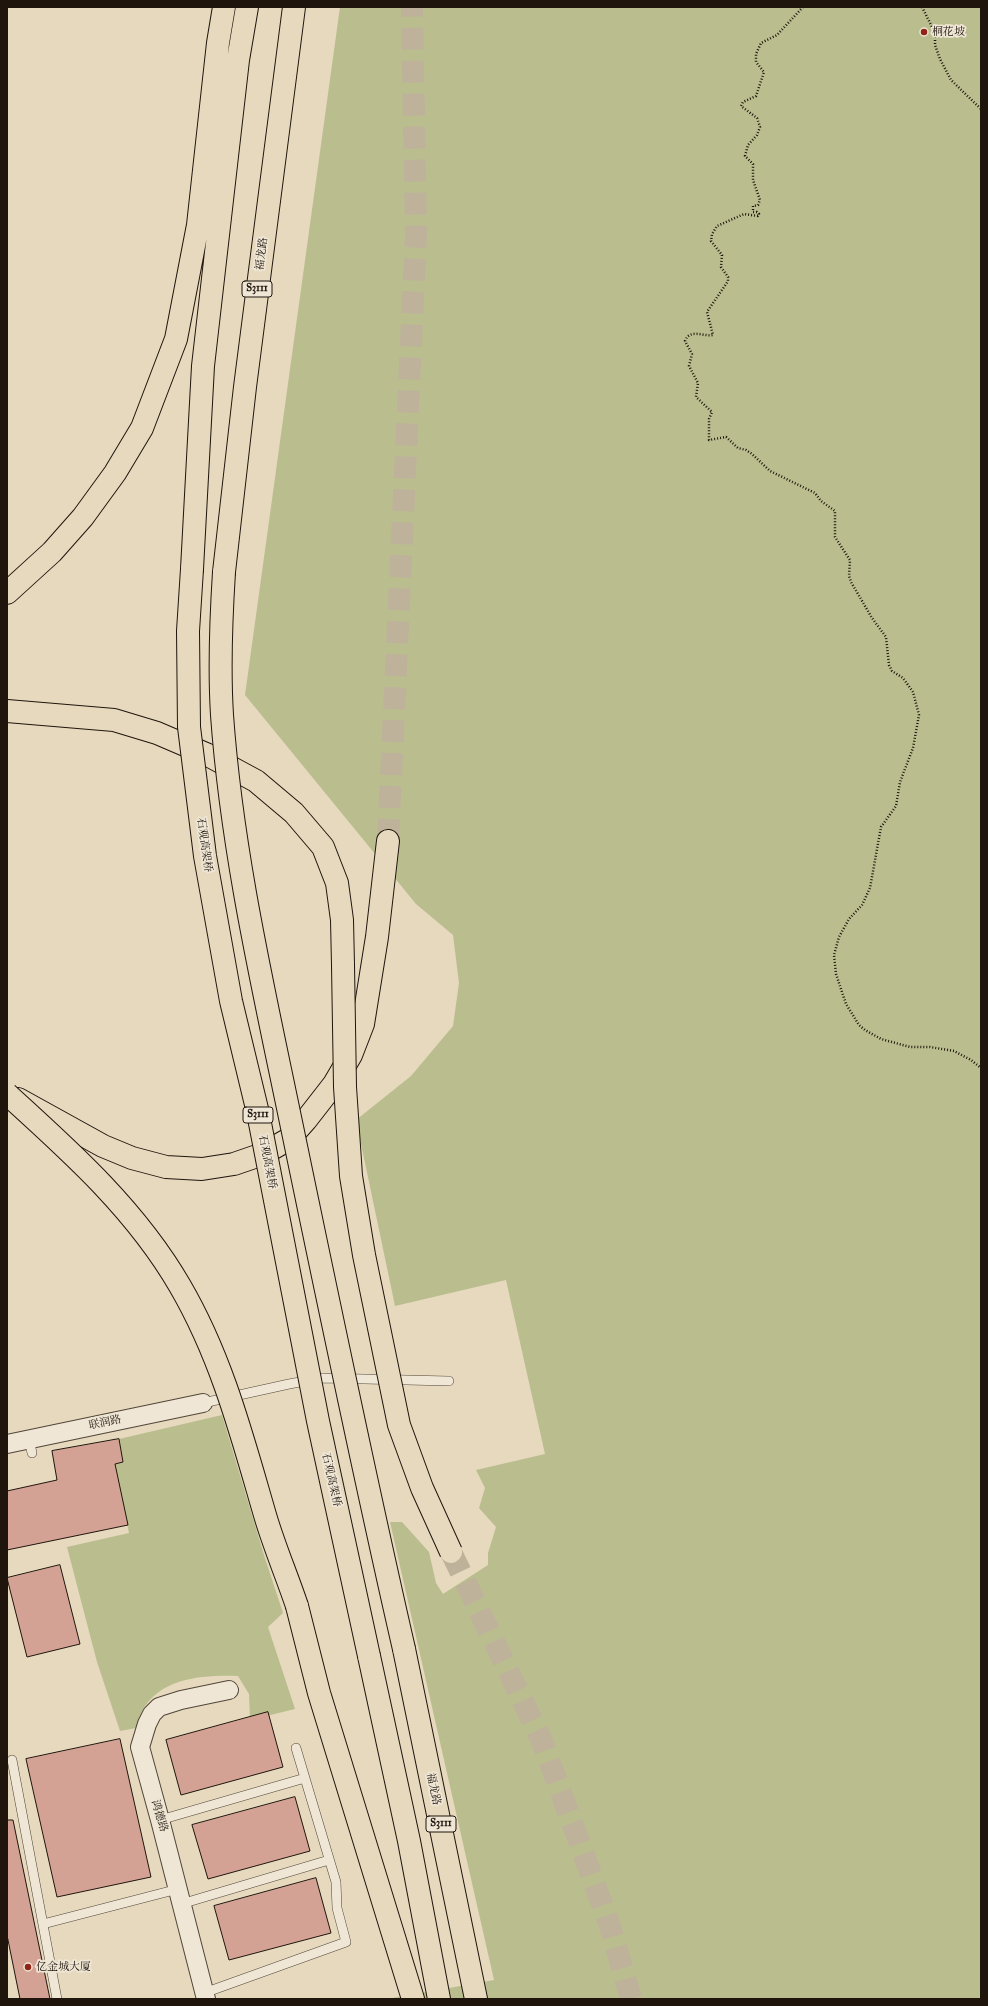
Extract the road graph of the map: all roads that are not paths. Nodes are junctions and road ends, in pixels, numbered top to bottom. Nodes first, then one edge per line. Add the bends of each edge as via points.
1 (224, 7) edge
2 (247, 7) edge
3 (294, 7) edge
4 (7, 593) edge
5 (7, 711) edge
6 (388, 841) tunnel mouth
7 (7, 1093) edge
8 (449, 1381) dead end
9 (203, 1403) joint
10 (7, 1444) edge
11 (451, 1552) tunnel mouth
12 (229, 1690) dead end
13 (296, 1748) dead end
14 (12, 1760) dead end
15 (305, 1778) junction
16 (160, 1820) junction
17 (329, 1860) junction
18 (179, 1897) junction
19 (43, 1924) junction
20 (205, 1996) edge
21 (57, 1999) edge
22 (413, 1999) edge
23 (440, 1999) edge
24 (476, 1999) edge

1 - 4 highway via 198,225 176,339 142,428 115,474 83,517 52,552
2 - 23 highway, 石观高架桥 / S3111, bridge via 238,60 202,366 188,631 189,727 207,864 228,987 258,1114 318,1421 409,1841
3 - 24 highway, 福龙路 / S3111, bridge via 224,572 221,622 222,714 239,858 280,1067
5 - 11 highway, bridge via 114,720 157,733 206,754 256,781 294,812 323,847 337,883 342,920 345,1087 352,1176 364,1255 399,1426 422,1488
6 - 7 highway, bridge via 377,937 363,1024 345,1067 289,1139 263,1154 234,1164 202,1169 166,1167 132,1158 103,1146
7 - 22 highway, bridge via 72,1153 115,1198 152,1243 180,1286 211,1346 228,1390 266,1517 297,1606 319,1693
8 - 9 lane via 322,1378
9 - 10 street, 联润路 via 30,1446
12 - 16 street, 鸿德路 via 168,1703 152,1714 142,1734 140,1747
13 - 15 lane
14 - 19 lane
15 - 16 lane
15 - 17 lane
16 - 18 street, 鸿德路
17 - 18 lane
17 - 20 lane via 338,1887 337,1908 346,1942
18 - 19 lane
18 - 20 street, 鸿德路
19 - 21 lane

